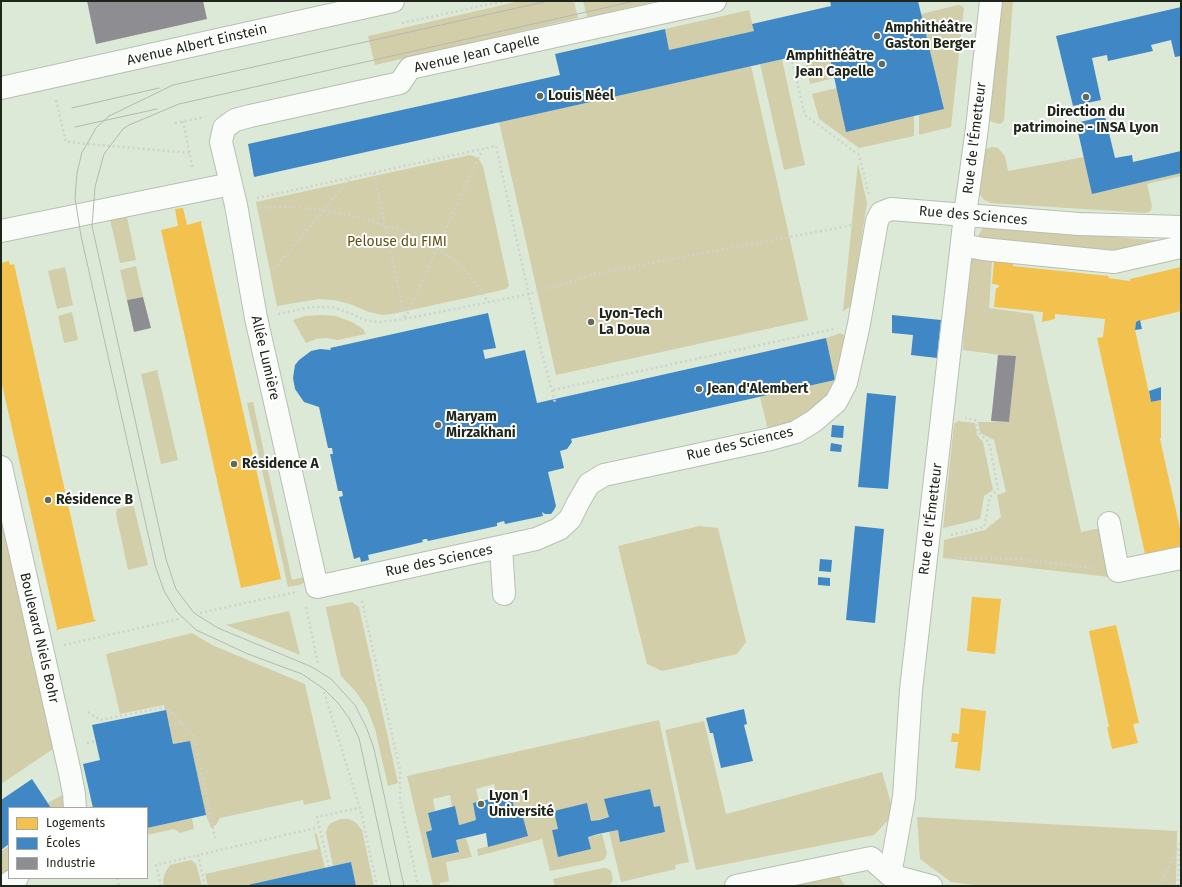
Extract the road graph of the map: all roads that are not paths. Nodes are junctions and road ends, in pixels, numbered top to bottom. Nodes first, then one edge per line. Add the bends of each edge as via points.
1 (393, 1) edge
2 (715, 1) edge
3 (991, 1) edge
4 (1, 88) edge
5 (224, 128) joint
6 (238, 196) junction
7 (965, 215) junction
8 (1181, 227) edge
9 (1, 231) edge
10 (962, 245) junction
11 (1181, 247) edge
12 (1, 468) edge
13 (1109, 523) dead end
14 (501, 547) junction
15 (1181, 558) edge
16 (310, 589) joint
17 (504, 594) dead end
18 (74, 807) edge
19 (883, 881) edge
20 (736, 886) edge
21 (931, 886) edge

1 - 4 street, Avenue Albert Einstein
2 - 5 street, Avenue Jean Capelle via 410,68 400,83 250,116 235,120
3 - 7 street, Rue de l'Émetteur
5 - 6 street, Allée Lumière via 222,142
6 - 9 street via 197,192
6 - 16 street, Allée Lumière via 256,318
7 - 8 street, Rue des Sciences via 1079,224
7 - 10 street, Rue de l'Émetteur
7 - 14 street, Rue des Sciences via 891,209 879,217 846,383 836,402 814,421 796,432 771,439 604,475 590,484 570,519 559,529 536,539
10 - 11 street via 1114,262
10 - 19 street, Rue de l'Émetteur via 912,690 904,797
12 - 18 street, Boulevard Niels Bohr via 70,773
13 - 15 street via 1118,571
14 - 16 street, Rue des Sciences
14 - 17 street
19 - 20 street via 871,858
19 - 21 street

